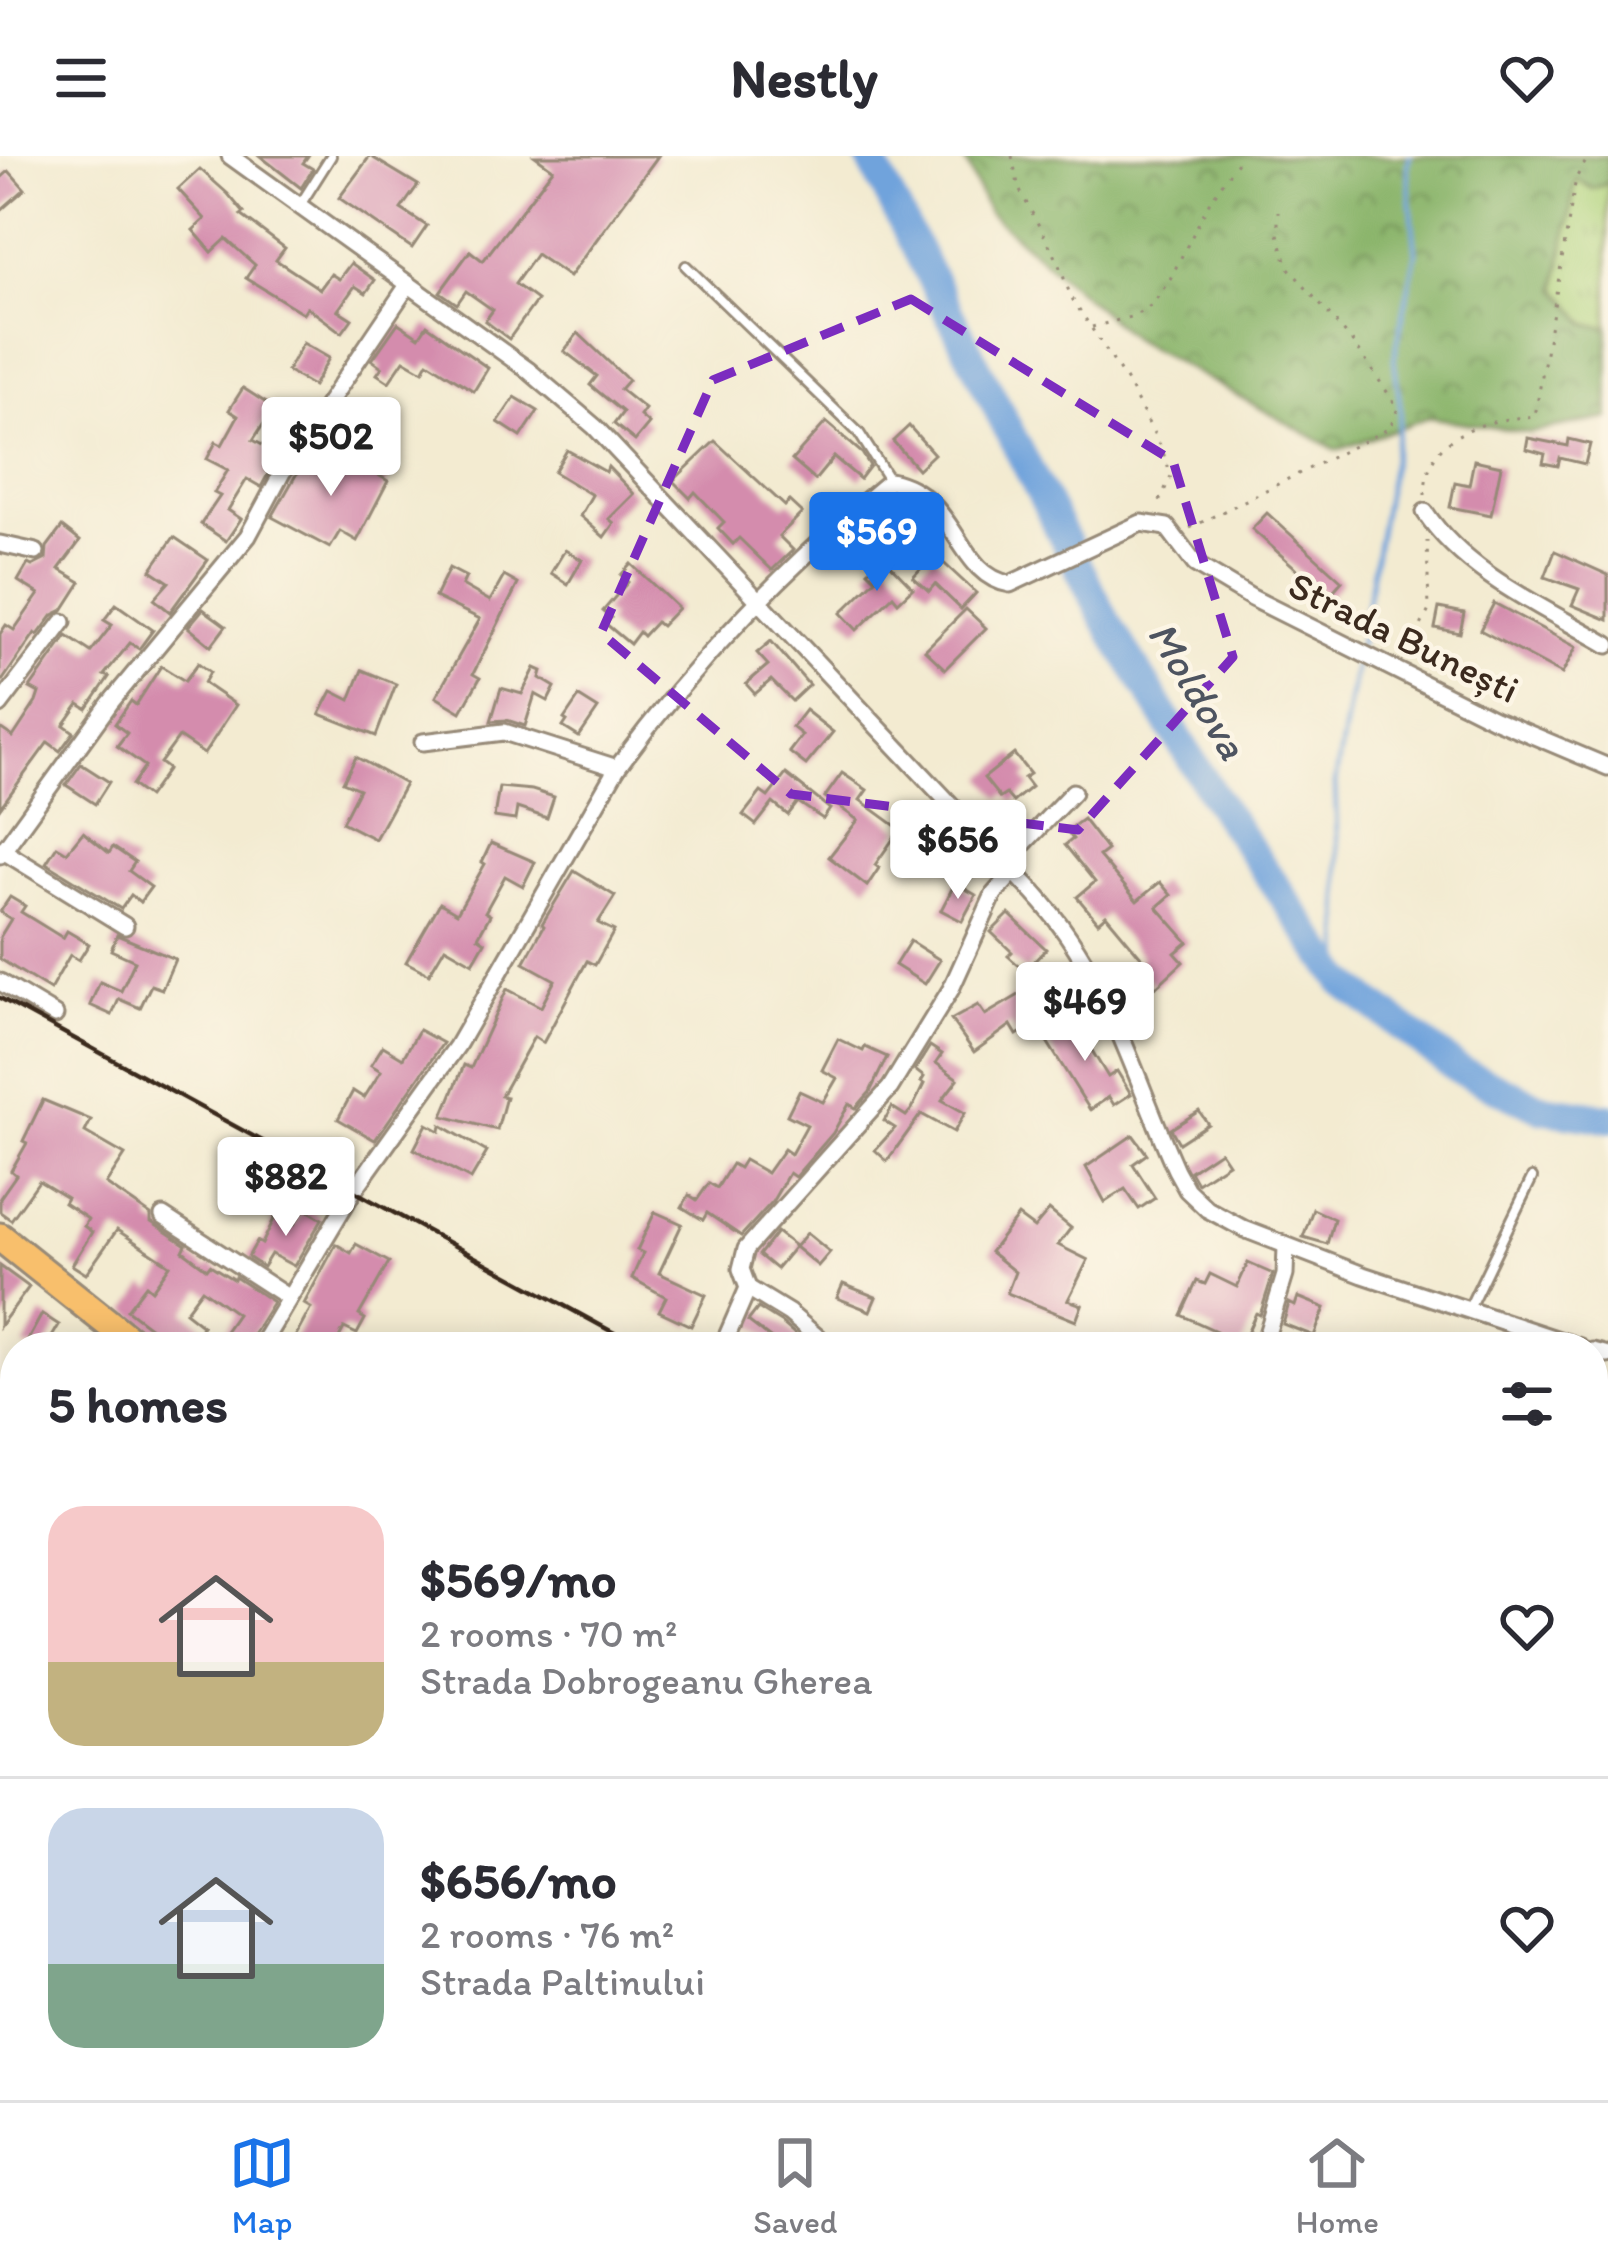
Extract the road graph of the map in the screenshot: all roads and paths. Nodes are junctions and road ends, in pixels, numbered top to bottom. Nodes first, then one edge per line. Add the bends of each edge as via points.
1 (230, 156) edge
2 (331, 156) edge
3 (1012, 156) edge
4 (1241, 156) edge
5 (1589, 156) edge
6 (300, 207) junction
7 (1278, 211) dead end
8 (686, 266) dead end
9 (408, 285) junction
10 (1088, 328) junction
11 (1535, 416) dead end
12 (890, 481) junction
13 (1425, 512) dead end
14 (1148, 523) junction
15 (0, 544) edge
16 (1182, 546) junction
17 (36, 552) dead end
18 (760, 601) junction
19 (63, 622) dead end
20 (1608, 645) edge
21 (0, 705) edge
22 (423, 742) dead end
23 (1608, 767) edge
24 (617, 768) junction
25 (1073, 792) dead end
26 (1, 852) edge
27 (1009, 869) junction
28 (125, 926) dead end
29 (0, 982) edge
30 (55, 1015) dead end
31 (1532, 1178) dead end
32 (163, 1216) dead end
33 (2, 1242) edge
34 (1286, 1246) junction
35 (748, 1288) junction
36 (289, 1298) junction
37 (1468, 1310) junction
38 (119, 1332) edge
39 (269, 1332) edge
40 (729, 1332) edge
41 (812, 1332) edge
42 (1267, 1332) edge
43 (1535, 1332) edge

1 - 6 street
2 - 6 lane
3 - 10 path via 1018,188
4 - 10 path via 1152,305
5 - 11 path via 1576,178
6 - 9 street
7 - 16 path via 1288,267 1397,408 1390,428 1190,527
8 - 12 lane via 859,433
9 - 18 street via 566,400
9 - 26 street via 248,536
10 - 14 path via 1121,373 1171,476
12 - 14 street via 928,497 996,582 1010,584
12 - 18 street
13 - 20 street via 1444,540 1480,568
14 - 16 street, Strada Bunești via 1167,527
15 - 17 street
16 - 23 street, Strada Bunești via 1226,583 1510,727
18 - 24 street
18 - 27 street
19 - 21 street
22 - 24 street via 504,732
24 - 36 street via 457,1046
25 - 27 street
26 - 28 street
27 - 34 street via 1056,917 1095,980 1187,1190 1223,1220
27 - 35 street via 890,1088 746,1249 741,1269
29 - 30 street
31 - 37 lane
32 - 36 street
33 - 38 highway
34 - 37 street
34 - 42 street via 1286,1275
35 - 40 street
35 - 41 street
36 - 39 street
37 - 43 street

